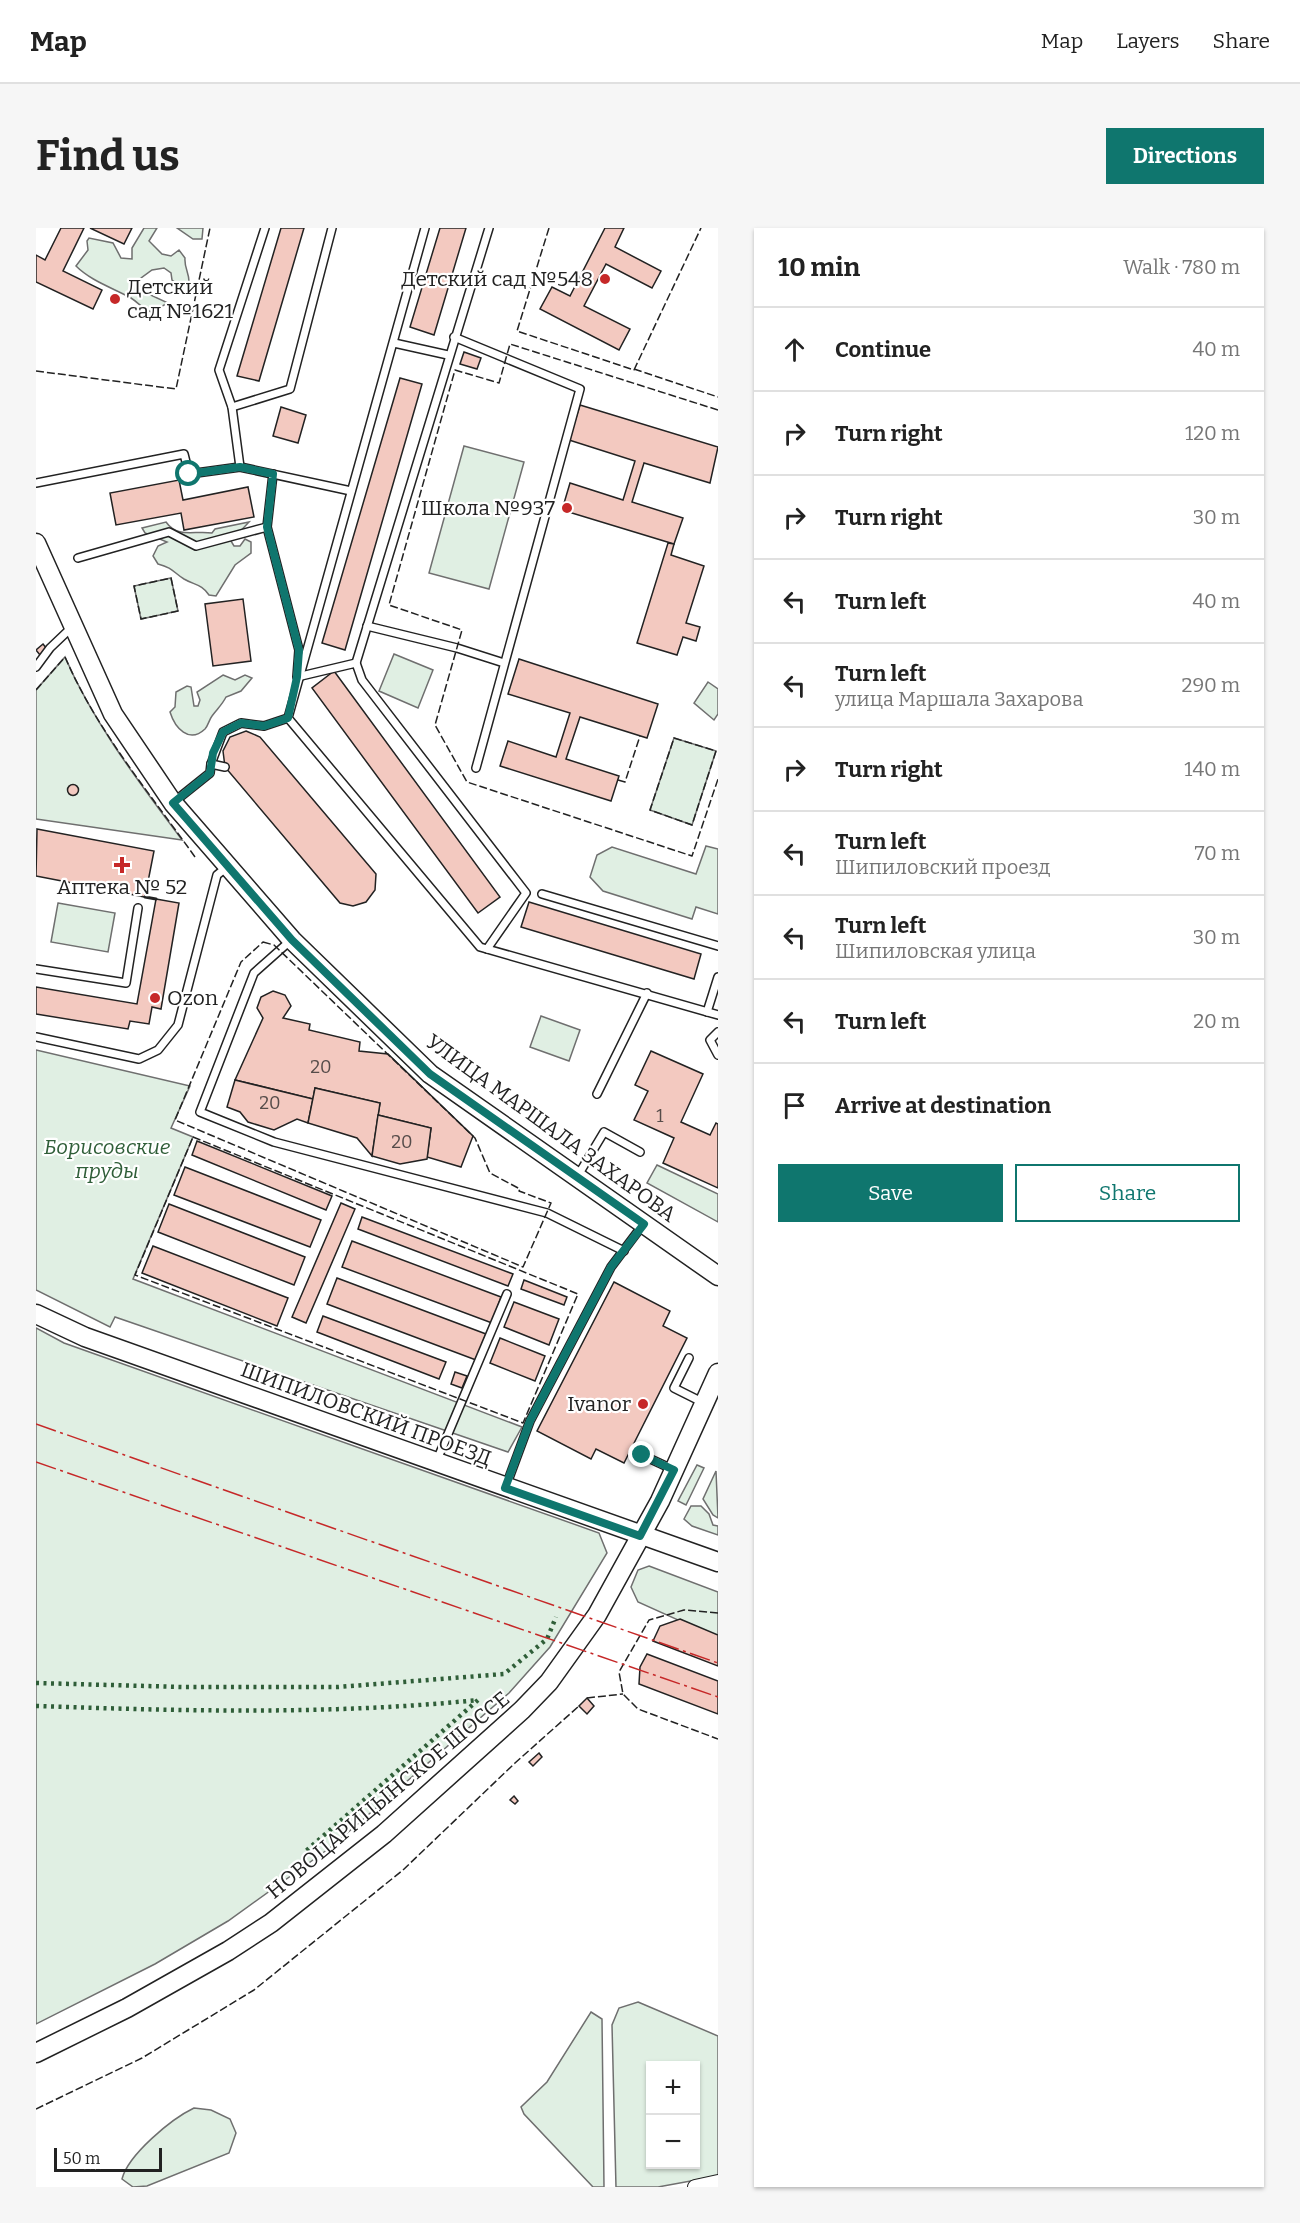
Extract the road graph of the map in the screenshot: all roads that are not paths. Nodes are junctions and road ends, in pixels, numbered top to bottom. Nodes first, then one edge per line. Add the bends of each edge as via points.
1 (265, 228) edge
2 (332, 228) edge
3 (425, 228) edge
4 (489, 228) edge
5 (454, 337) junction
6 (394, 343) junction
7 (448, 356) junction
8 (232, 407) junction
9 (240, 467) junction
10 (273, 474) junction
11 (36, 483) edge
12 (351, 491) junction
13 (267, 527) junction
14 (36, 543) edge
15 (78, 558) dead end
16 (73, 626) junction
17 (367, 626) junction
18 (356, 663) junction
19 (504, 663) junction
20 (36, 667) edge
21 (297, 677) junction
22 (288, 718) junction
23 (211, 764) junction
24 (225, 767) dead end
25 (476, 768) dead end
26 (173, 803) junction
27 (227, 867) junction
28 (542, 894) dead end
29 (138, 908) dead end
30 (292, 940) junction
31 (718, 946) edge
32 (488, 949) junction
33 (36, 969) edge
34 (718, 977) edge
35 (646, 993) junction
36 (707, 1012) junction
37 (718, 1015) edge
38 (718, 1032) edge
39 (36, 1037) edge
40 (718, 1055) edge
41 (597, 1094) dead end
42 (640, 1152) dead end
43 (577, 1177) junction
44 (644, 1224) junction
45 (624, 1251) junction
46 (718, 1276) edge
47 (507, 1294) dead end
48 (36, 1314) edge
49 (689, 1358) dead end
50 (718, 1373) edge
51 (704, 1403) junction
52 (642, 1455) dead end
53 (436, 1463) junction
54 (674, 1470) junction
55 (505, 1488) junction
56 (640, 1536) junction
57 (718, 1562) edge
58 (36, 2053) edge
59 (718, 2182) edge
60 (695, 2187) edge

1 - 8 lane via 219,370
2 - 8 lane via 290,389
3 - 6 lane
4 - 5 lane
5 - 7 lane
5 - 19 lane via 580,389
6 - 7 lane
6 - 12 lane
7 - 17 lane
8 - 9 lane
9 - 10 lane
9 - 11 lane via 189,474 184,454
10 - 12 lane
10 - 13 lane
12 - 21 lane
13 - 15 lane via 196,546 169,532
13 - 21 lane via 299,650
14 - 16 main road, УЛИЦА МАРШАЛА ЗАХАРОВА
16 - 20 lane
16 - 26 main road, УЛИЦА МАРШАЛА ЗАХАРОВА via 113,714
17 - 18 lane
17 - 19 lane
18 - 21 lane
18 - 32 lane via 362,680 526,893
19 - 25 lane
21 - 22 lane
22 - 23 lane via 264,726 241,723 223,732
22 - 32 lane via 480,947
23 - 24 lane
23 - 26 lane via 210,773
26 - 27 main road, УЛИЦА МАРШАЛА ЗАХАРОВА
27 - 30 main road, УЛИЦА МАРШАЛА ЗАХАРОВА
27 - 39 lane via 217,875 178,1025 158,1050 140,1059
28 - 31 lane
29 - 33 lane via 126,983
30 - 43 main road, УЛИЦА МАРШАЛА ЗАХАРОВА via 430,1074
30 - 45 lane via 254,974 200,1112 274,1142 547,1212
32 - 35 lane
34 - 36 lane
35 - 36 lane
35 - 41 lane
36 - 37 lane
38 - 40 lane via 710,1040
42 - 43 lane via 604,1132
43 - 44 main road, УЛИЦА МАРШАЛА ЗАХАРОВА
44 - 45 lane
44 - 46 main road, УЛИЦА МАРШАЛА ЗАХАРОВА
45 - 55 lane via 611,1267 530,1421
47 - 53 lane
48 - 53 main road, ШИПИЛОВСКИЙ ПРОЕЗД via 86,1337
49 - 51 lane via 674,1388
50 - 51 main road, НОВОЦАРИЦЫНСКОЕ ШОССЕ
51 - 54 main road, НОВОЦАРИЦЫНСКОЕ ШОССЕ
52 - 54 lane
53 - 55 main road, ШИПИЛОВСКИЙ ПРОЕЗД
54 - 56 main road, НОВОЦАРИЦЫНСКОЕ ШОССЕ
55 - 56 main road, ШИПИЛОВСКИЙ ПРОЕЗД
56 - 57 main road, ШИПИЛОВСКИЙ ПРОЕЗД
56 - 58 main road, НОВОЦАРИЦЫНСКОЕ ШОССЕ via 597,1615 549,1682 384,1834 303,1899 228,1951
59 - 60 street

